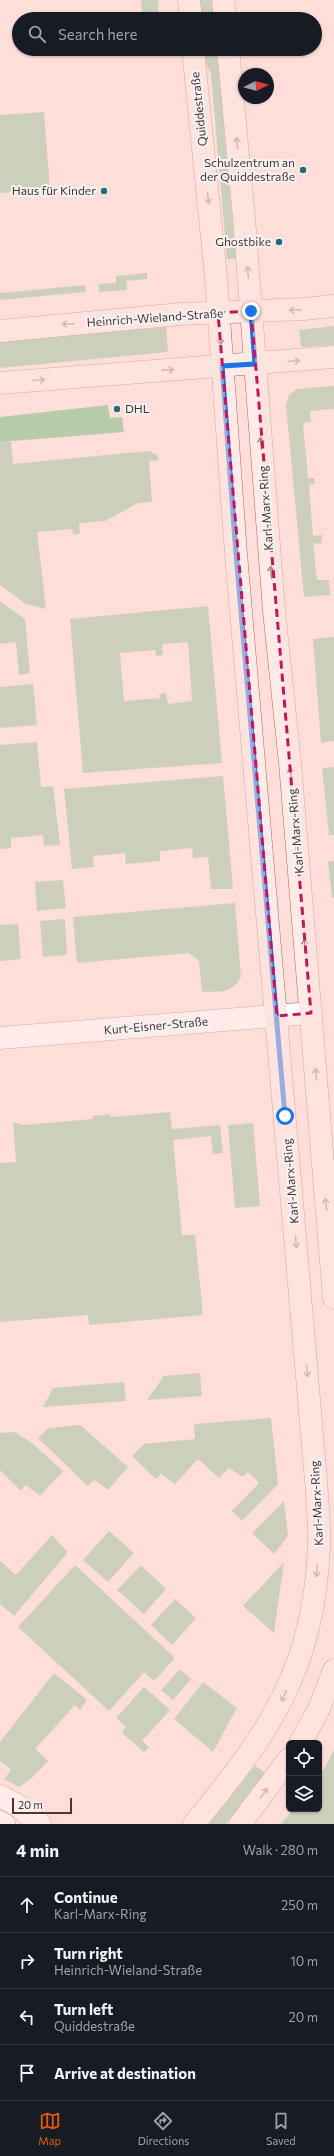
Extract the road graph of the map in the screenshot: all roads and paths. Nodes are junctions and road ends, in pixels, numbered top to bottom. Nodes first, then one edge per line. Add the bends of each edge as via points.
1 (189, 0) edge
2 (223, 0) edge
3 (190, 12) edge
4 (224, 12) edge
5 (194, 56) edge
6 (229, 56) edge
7 (334, 306) edge
8 (251, 311) junction
9 (218, 313) junction
10 (0, 330) edge
11 (334, 357) edge
12 (255, 364) junction
13 (222, 366) junction
14 (0, 383) edge
15 (311, 1013) junction
16 (277, 1016) junction
17 (0, 1038) edge
18 (334, 1298) edge
19 (334, 1670) edge
20 (302, 1740) edge
21 (286, 1763) edge
22 (0, 1796) edge
23 (0, 1822) edge
24 (4, 1824) edge
25 (40, 1824) edge
26 (194, 1824) edge
27 (240, 1824) edge

1 - 3 main road
2 - 4 main road
5 -> 9 main road, Quiddestraße
8 -> 6 main road
7 -> 8 main road, Heinrich-Wieland-Straße
8 - 9 main road, Heinrich-Wieland-Straße
8 - 12 main road
9 -> 10 main road, Heinrich-Wieland-Straße
9 -> 13 main road, Karl-Marx-Ring
12 -> 11 main road
12 - 13 main road
15 -> 12 main road, Karl-Marx-Ring via 290,763 274,611
14 -> 13 main road
13 - 16 main road, Karl-Marx-Ring
15 - 16 street, Kurt-Eisner-Straße
18 -> 15 main road, Karl-Marx-Ring
16 - 17 street, Kurt-Eisner-Straße
16 -> 26 main road, Karl-Marx-Ring via 316,1468 319,1546 317,1579 303,1651 278,1709 250,1755
19 - 20 main road via 319,1709
27 -> 21 main road
22 - 25 street
23 - 24 street

